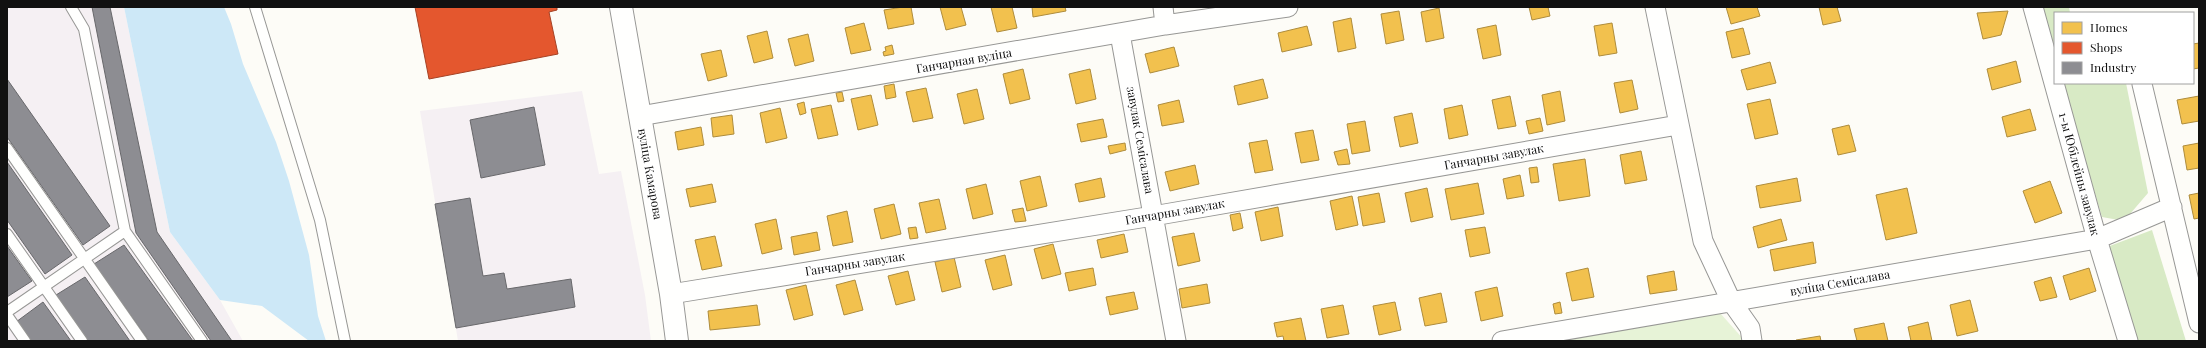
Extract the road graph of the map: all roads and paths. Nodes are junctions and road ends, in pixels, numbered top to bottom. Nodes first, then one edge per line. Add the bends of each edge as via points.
1 (72, 7) edge
2 (254, 7) edge
3 (621, 7) edge
4 (1288, 7) edge
5 (1655, 7) edge
6 (2033, 7) edge
7 (1164, 16) edge
8 (1120, 34) junction
9 (2054, 83) edge
10 (2054, 84) edge
11 (2142, 84) dead end
12 (640, 116) junction
13 (1678, 125) junction
14 (7, 148) edge
15 (2172, 207) junction
16 (1153, 216) junction
17 (125, 230) junction
18 (7, 234) edge
19 (2097, 239) junction
20 (84, 258) junction
21 (44, 286) junction
22 (671, 294) junction
23 (1731, 301) junction
24 (7, 314) edge
25 (2199, 323) edge
26 (25, 341) edge
27 (82, 341) edge
28 (142, 341) edge
29 (202, 341) edge
30 (345, 341) edge
31 (677, 341) edge
32 (1176, 341) edge
33 (1502, 341) edge
34 (1752, 341) edge
35 (2128, 341) edge

1 - 17 lane via 84,29
2 - 30 lane via 320,220
3 - 12 street, вуліца Камарова
4 - 7 street, Ганчарная вуліца
5 - 13 street
6 - 9 street, 1-ы Юбілейны завулак
7 - 8 street, Ганчарная вуліца
8 - 12 street, Ганчарная вуліца
8 - 16 street, завулак Семісалава
10 - 19 street, 1-ы Юбілейны завулак
11 - 15 street
12 - 22 street, вуліца Камарова
13 - 16 street, Ганчарны завулак
13 - 23 street via 1703,241
14 - 20 lane
15 - 19 street, вуліца Семісалава
15 - 25 street
16 - 22 street, Ганчарны завулак
16 - 32 street, завулак Семісалава
17 - 20 lane
17 - 29 lane
18 - 21 lane
19 - 23 street, вуліца Семісалава
19 - 35 street, 1-ы Юбілейны завулак
20 - 21 lane
20 - 28 lane
21 - 24 lane
21 - 27 lane
22 - 31 street, вуліца Камарова
23 - 33 street, вуліца Семісалава
23 - 34 street via 1750,328
24 - 26 lane

